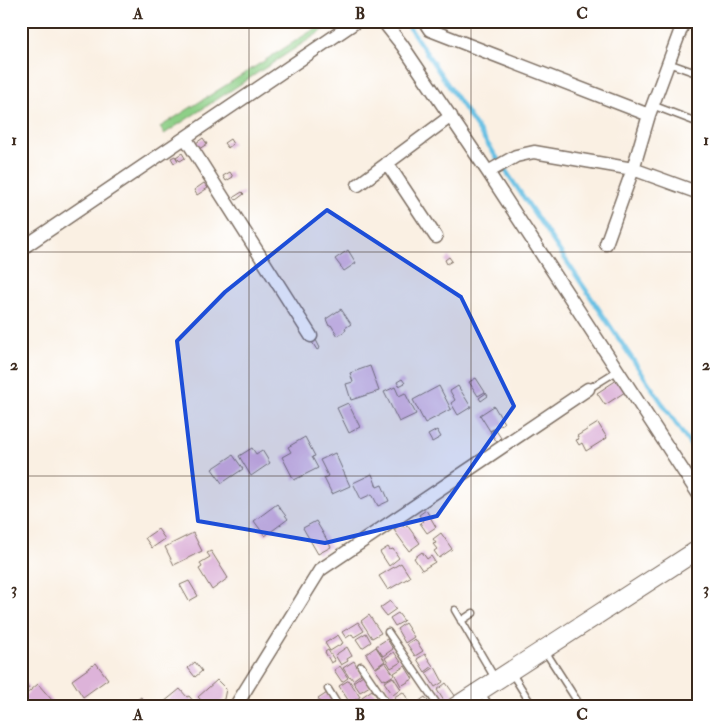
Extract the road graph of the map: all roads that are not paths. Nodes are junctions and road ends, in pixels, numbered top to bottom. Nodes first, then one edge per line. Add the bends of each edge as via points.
1 (357, 21) edge
2 (382, 21) edge
3 (424, 21) edge
4 (684, 21) edge
5 (668, 63) junction
6 (699, 74) edge
7 (651, 110) junction
8 (450, 116) junction
9 (699, 123) edge
10 (186, 139) junction
11 (387, 163) junction
12 (633, 169) junction
13 (488, 172) junction
14 (358, 185) dead end
15 (699, 192) edge
16 (436, 237) dead end
17 (606, 244) dead end
18 (21, 249) edge
19 (311, 336) dead end
20 (617, 371) junction
21 (588, 389) joint
22 (699, 495) edge
23 (699, 549) edge
24 (455, 610) dead end
25 (473, 613) dead end
26 (462, 621) junction
27 (388, 632) dead end
28 (544, 649) junction
29 (361, 666) dead end
30 (503, 676) junction
31 (328, 690) dead end
32 (480, 691) junction
33 (235, 707) edge
34 (339, 707) edge
35 (388, 707) edge
36 (439, 707) edge
37 (455, 707) edge
38 (490, 707) edge
39 (533, 707) edge
40 (581, 707) edge

1 - 10 street
2 - 8 street via 402,44
3 - 7 street via 430,30
4 - 5 street
5 - 6 lane
5 - 7 street
7 - 9 lane
7 - 12 street
8 - 11 street
8 - 13 street
10 - 18 street
10 - 19 street
11 - 14 street
11 - 16 street
12 - 13 street via 534,152 516,156
12 - 15 street
12 - 17 street
13 - 20 street
20 - 21 lane
20 - 22 street
21 - 33 street via 320,570
23 - 28 street
24 - 26 lane
25 - 26 lane
26 - 30 lane
27 - 36 lane
28 - 30 street
28 - 40 lane
29 - 35 lane
30 - 32 street
30 - 39 lane
31 - 34 lane
32 - 37 street
32 - 38 lane

